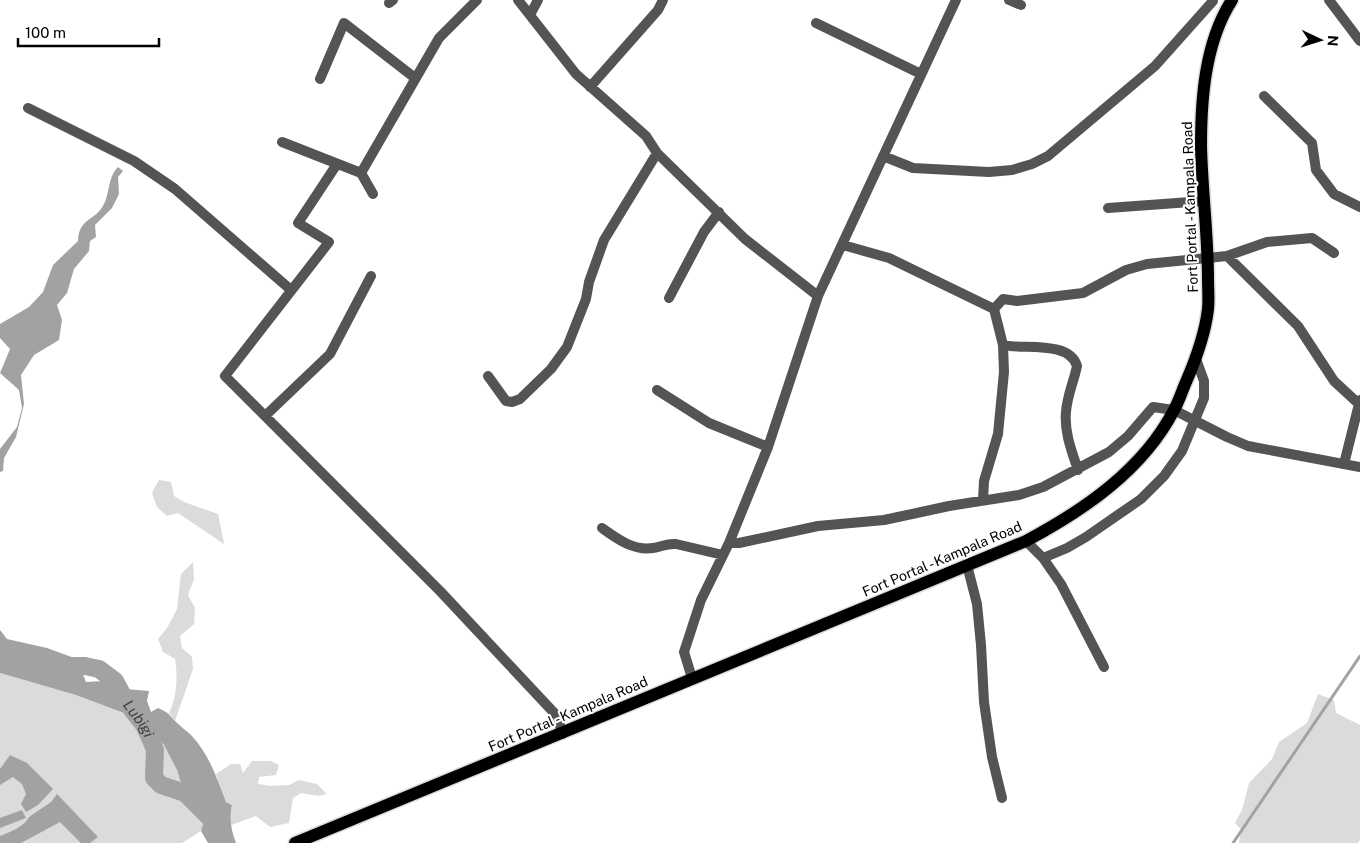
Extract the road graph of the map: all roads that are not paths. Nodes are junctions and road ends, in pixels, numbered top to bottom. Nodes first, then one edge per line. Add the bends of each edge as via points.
1 (477, 0) edge
2 (518, 0) edge
3 (538, 0) edge
4 (663, 0) edge
5 (956, 0) edge
6 (1009, 0) edge
7 (1329, 0) edge
8 (1213, 1) edge
9 (1229, 4) edge
10 (1021, 5) dead end
11 (530, 15) junction
12 (816, 22) dead end
13 (1360, 41) edge
14 (921, 74) junction
15 (416, 78) junction
16 (320, 79) dead end
17 (590, 87) junction
18 (1264, 96) dead end
19 (28, 108) dead end
20 (282, 142) dead end
21 (657, 153) junction
22 (883, 156) junction
23 (337, 164) junction
24 (361, 173) junction
25 (373, 194) dead end
26 (1204, 201) junction
27 (1360, 207) edge
28 (1108, 208) dead end
29 (720, 212) junction
30 (843, 244) junction
31 (1334, 253) dead end
32 (1227, 256) junction
33 (1208, 258) junction
34 (371, 276) dead end
35 (291, 290) junction
36 (818, 296) junction
37 (668, 298) dead end
38 (994, 309) junction
39 (1003, 345) junction
40 (1196, 359) junction
41 (488, 376) dead end
42 (657, 390) dead end
43 (1359, 402) edge
44 (1174, 410) junction
45 (265, 416) junction
46 (1195, 420) junction
47 (768, 447) junction
48 (1344, 464) junction
49 (1360, 467) edge
50 (1078, 470) junction
51 (984, 500) junction
52 (602, 528) dead end
53 (1026, 541) junction
54 (729, 543) junction
55 (723, 555) junction
56 (1043, 558) junction
57 (968, 565) junction
58 (1104, 667) dead end
59 (692, 678) junction
60 (562, 734) junction
61 (1002, 798) dead end
62 (295, 843) edge

1 - 15 street via 439,38
2 - 11 street
3 - 11 street
4 - 17 street via 658,10
5 - 14 street
6 - 10 street
7 - 13 street
8 - 9 street
8 - 22 street via 1155,66 1048,156 1032,164 989,172 928,170 913,168
9 - 26 main road, Fort Portal - Kampala Road via 1210,52 1204,89 1201,128
11 - 17 street
12 - 14 street
14 - 22 street
15 - 16 street via 344,23
15 - 24 street
17 - 21 street via 646,136
18 - 27 street via 1312,143 1316,170 1334,194
19 - 35 street via 134,161 175,189
20 - 23 street
21 - 29 street
21 - 41 street via 604,240 567,347 551,369 520,399 512,402 506,400
22 - 30 street
23 - 24 street
23 - 35 street via 298,223 329,242
24 - 25 street
26 - 28 street
26 - 33 main road, Fort Portal - Kampala Road
29 - 36 street via 745,239
29 - 37 street via 704,232
30 - 36 street
30 - 38 street via 889,258
31 - 32 street via 1312,238 1267,242
32 - 33 street
32 - 43 street via 1298,326 1334,381
33 - 38 street via 1146,264 1126,270 1083,293 1017,301 1003,299
33 - 40 main road, Fort Portal - Kampala Road via 1208,309
34 - 45 street via 330,354
35 - 45 street via 225,376
36 - 47 street
38 - 39 street
39 - 50 street via 1054,348 1076,361 1066,412 1069,440
39 - 51 street via 1004,372 998,434 984,481
40 - 44 main road, Fort Portal - Kampala Road
40 - 46 street via 1204,381 1204,398
42 - 47 street via 709,423
43 - 48 street
44 - 46 street
44 - 50 street via 1153,407 1128,436
44 - 53 main road, Fort Portal - Kampala Road via 1143,454 1100,496
45 - 60 street via 453,605 558,717
46 - 48 street via 1248,446
46 - 56 street via 1176,460 1141,499 1086,537
47 - 54 street
48 - 49 street
50 - 51 street via 1018,495
51 - 54 street via 884,520 818,526
52 - 55 street via 620,541 636,547 654,548 669,543
53 - 56 street
53 - 57 main road, Fort Portal - Kampala Road
54 - 55 street
55 - 59 street via 701,600 684,652
56 - 58 street via 1068,596
57 - 59 main road, Fort Portal - Kampala Road
57 - 61 street via 977,604 984,702
59 - 60 main road, Fort Portal - Kampala Road
60 - 62 main road, Fort Portal - Kampala Road

